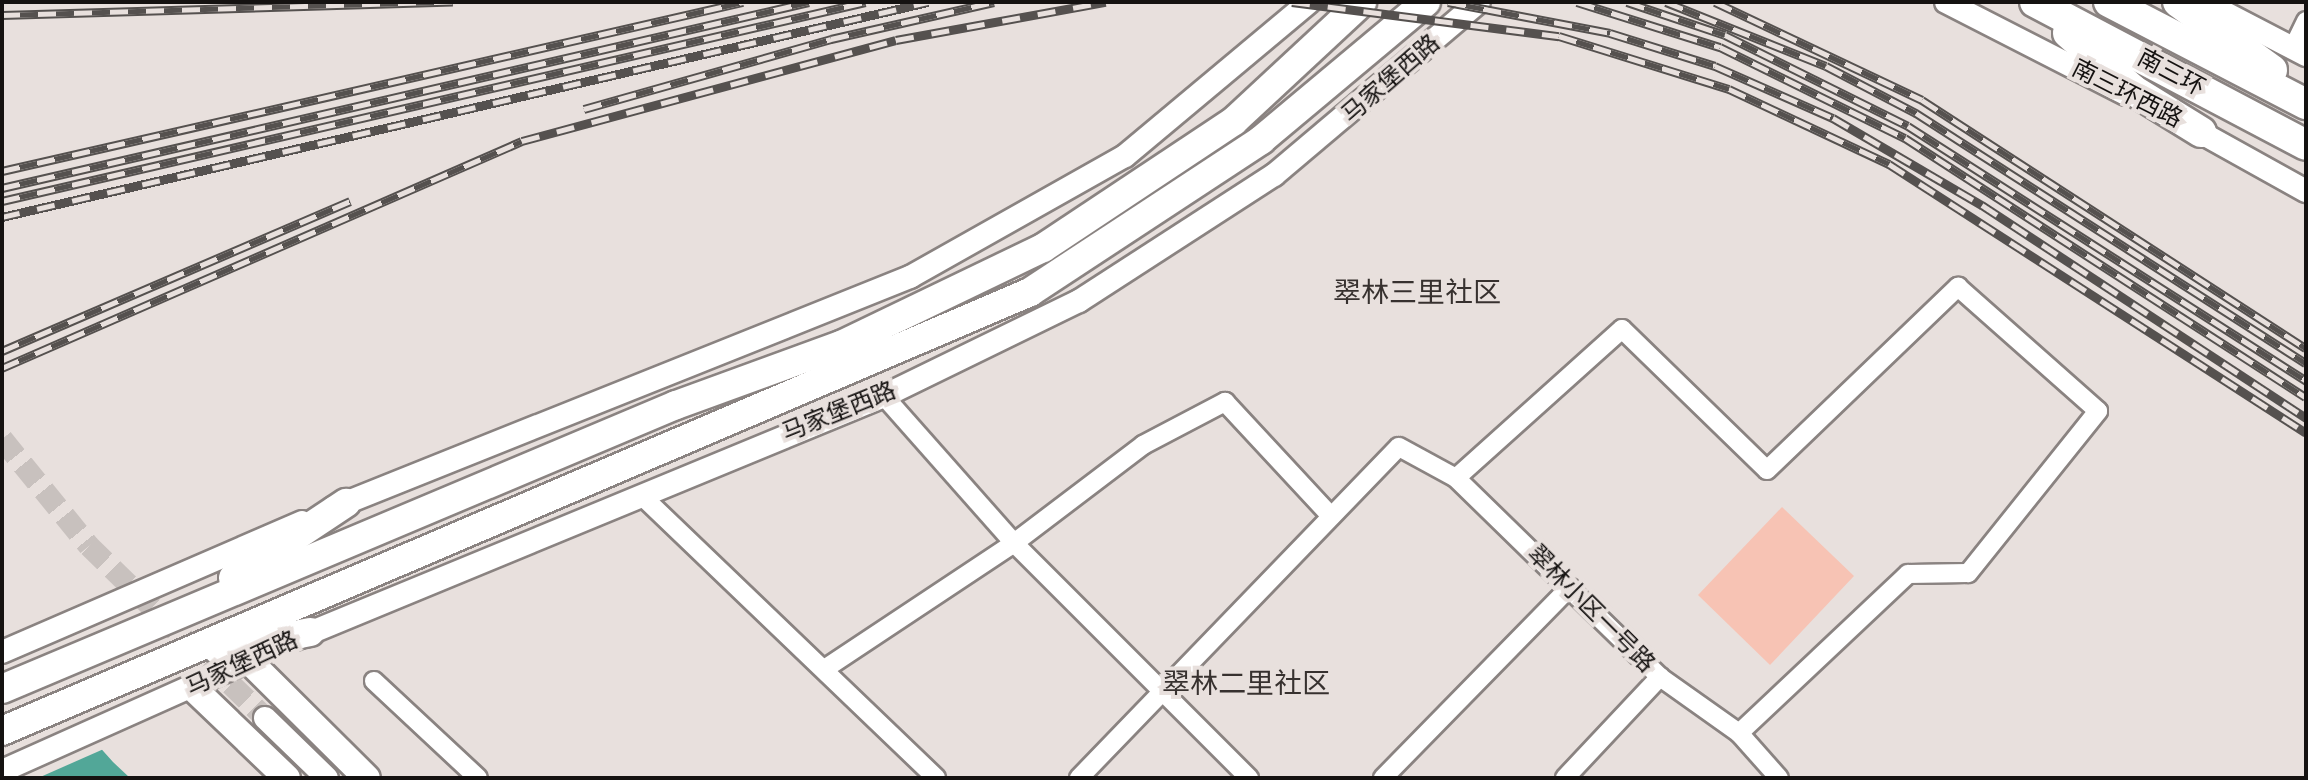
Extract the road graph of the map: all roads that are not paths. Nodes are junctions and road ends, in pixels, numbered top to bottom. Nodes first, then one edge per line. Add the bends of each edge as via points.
1 (1309, 2) edge
2 (1362, 2) edge
3 (1426, 2) edge
4 (1479, 2) edge
5 (1946, 2) edge
6 (2024, 2) edge
7 (2035, 2) edge
8 (2109, 2) edge
9 (2178, 2) edge
10 (2204, 2) edge
11 (2306, 21) edge
12 (2299, 51) edge
13 (2306, 94) edge
14 (2306, 104) edge
15 (2201, 132) junction
16 (2306, 145) edge
17 (2306, 191) edge
18 (884, 396) junction
19 (1456, 478) junction
20 (641, 495) junction
21 (346, 503) junction
22 (1331, 516) junction
23 (1014, 543) junction
24 (1570, 587) junction
25 (176, 616) junction
26 (310, 632) junction
27 (2, 652) edge
28 (166, 660) junction
29 (249, 661) junction
30 (826, 668) junction
31 (1660, 677) junction
32 (374, 681) dead end
33 (193, 688) junction
34 (2, 689) edge
35 (1159, 695) junction
36 (265, 718) tunnel mouth
37 (2, 731) edge
38 (1739, 733) junction
39 (2, 771) edge
40 (287, 778) edge
41 (327, 778) edge
42 (367, 778) edge
43 (478, 778) edge
44 (936, 778) edge
45 (1079, 778) edge
46 (1249, 778) edge
47 (1383, 778) edge
48 (1565, 778) edge
49 (1779, 778) edge

1 - 21 street via 1125,156 910,277
2 - 25 main road via 1234,121 1043,248 841,345 676,405
3 - 28 main road, 马家堡西路 via 1261,140 1030,292
4 - 18 street, 马家堡西路 via 1322,137 1183,236 1079,301
5 - 15 street, 南三环西路
6 - 15 highway via 2133,90
7 - 16 highway, 南三环
8 - 14 highway, 南三环
9 - 13 highway
10 - 12 street
11 - 12 street
15 - 17 street, 南三环西路
18 - 20 street, 马家堡西路
18 - 23 street
19 - 22 street, 翠林小区一号路 via 1399,447
19 - 24 street, 翠林小区一号路
19 - 38 street via 1622,329 1767,470 1958,287 2098,411 1968,573 1908,574
20 - 26 street, 马家堡西路
20 - 30 street
21 - 25 main road
21 - 27 street
22 - 23 street via 1225,402 1143,445
22 - 35 street
23 - 30 street
23 - 35 street
24 - 31 street, 翠林小区一号路
24 - 47 street
25 - 34 main road
26 - 28 main road
26 - 29 street, 马家堡西路
28 - 37 main road, 马家堡西路
29 - 33 street, 马家堡西路
29 - 42 main road
30 - 44 street
31 - 38 street, 翠林小区一号路
31 - 48 street
32 - 43 street
33 - 39 street, 马家堡西路
33 - 40 main road
35 - 45 street
35 - 46 street
36 - 41 street
38 - 49 street, 翠林小区一号路

